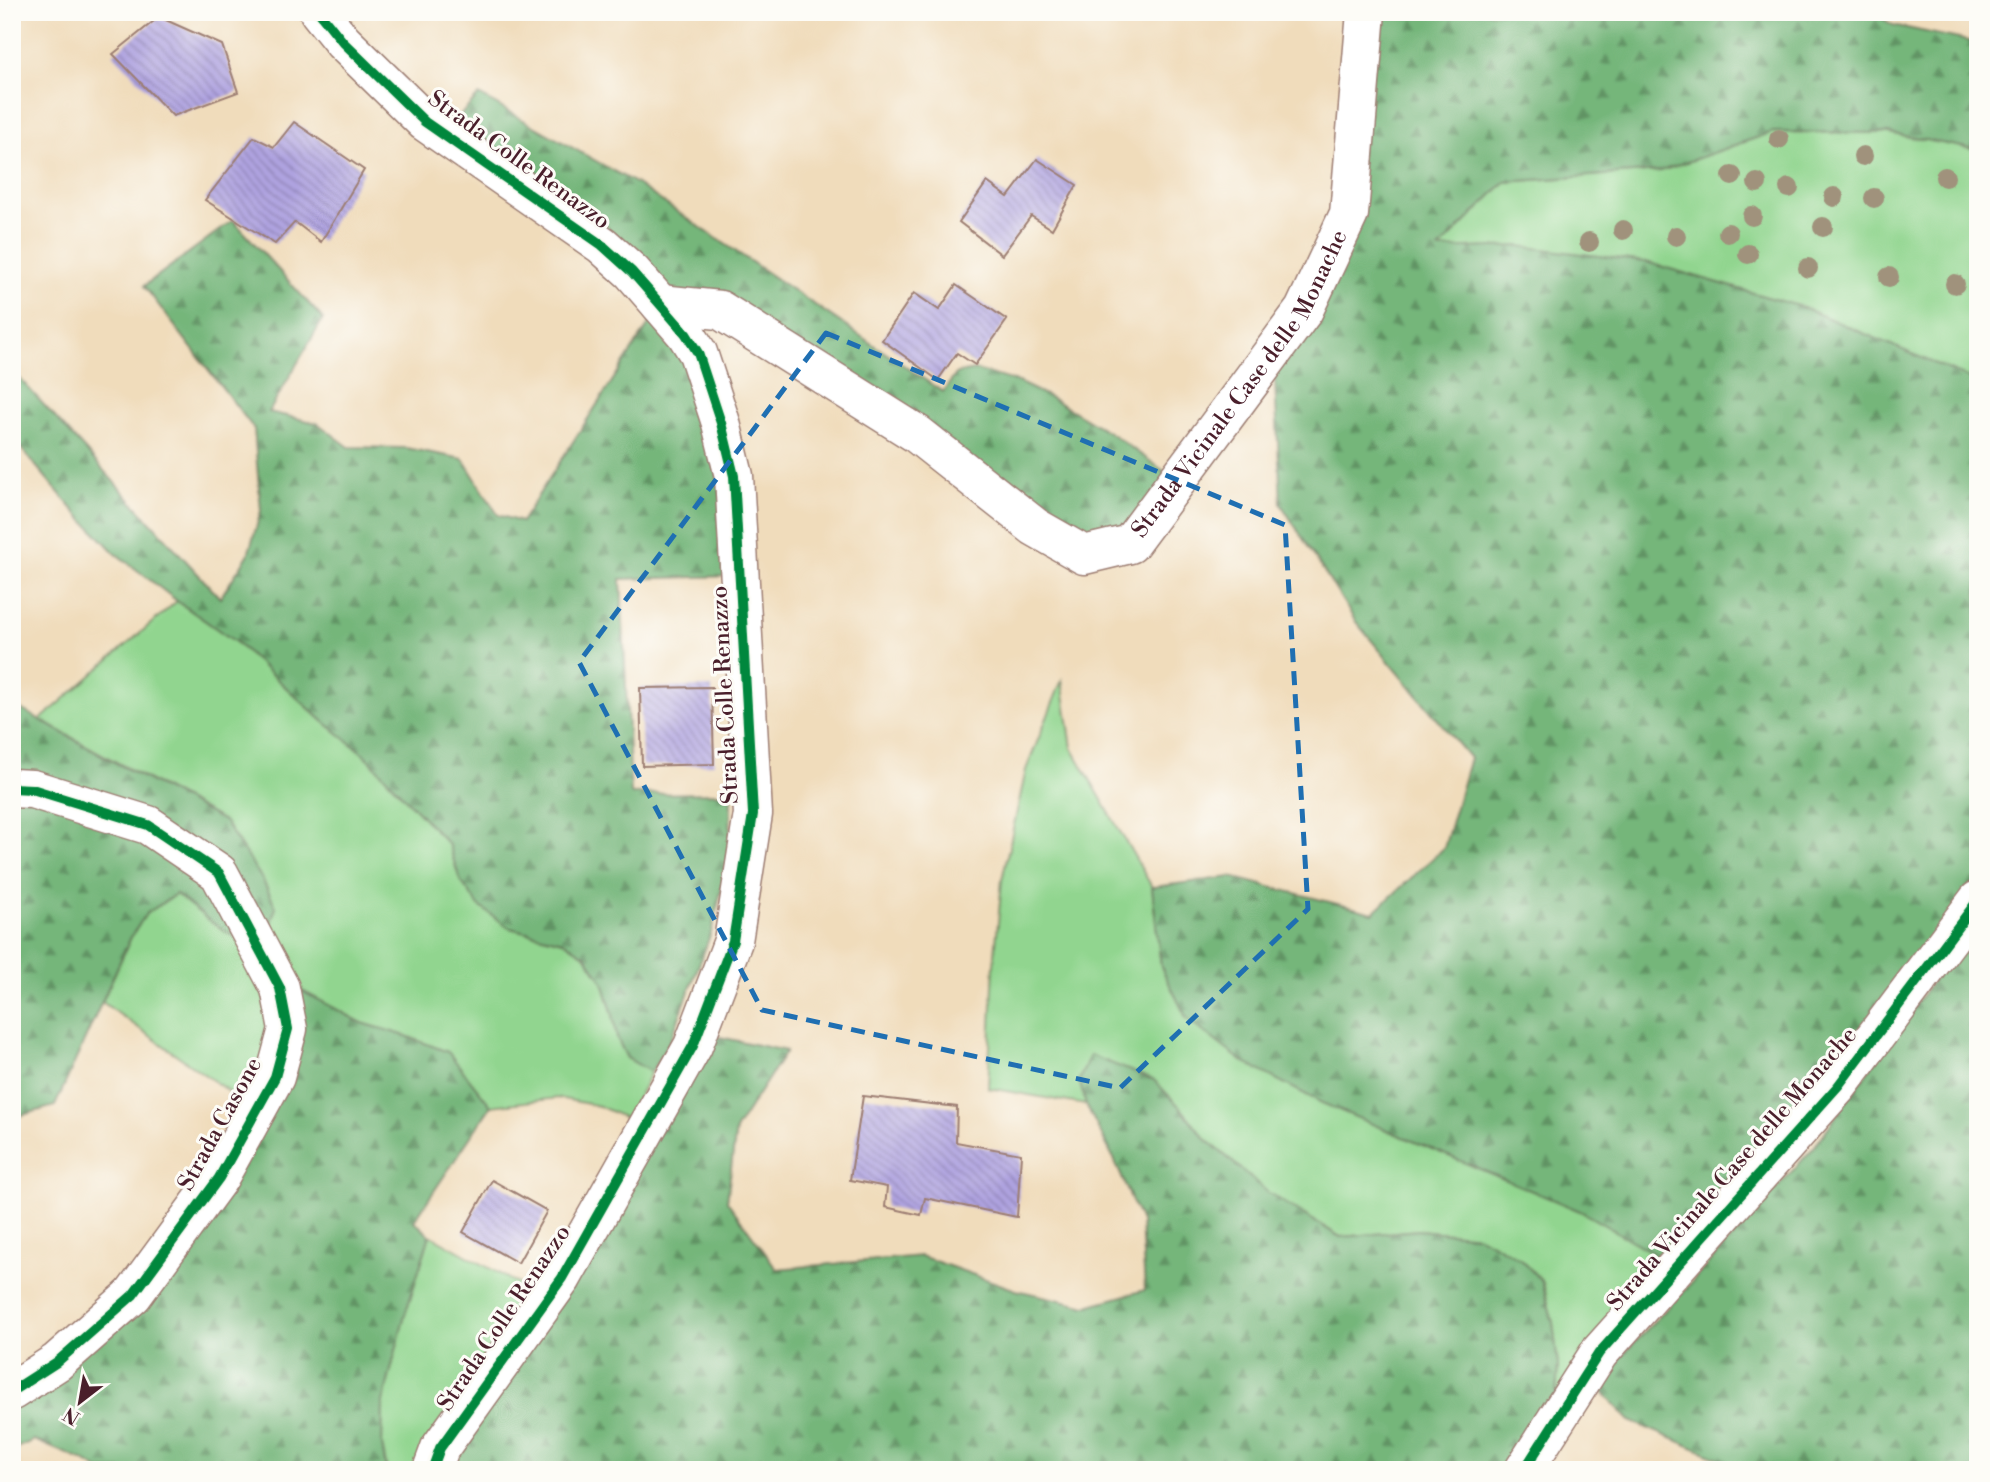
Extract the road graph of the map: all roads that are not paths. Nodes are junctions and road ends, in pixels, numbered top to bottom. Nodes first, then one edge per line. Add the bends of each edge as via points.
1 (319, 12) edge
2 (1366, 12) edge
3 (660, 303) junction
4 (12, 788) edge
5 (1978, 900) edge
6 (12, 1391) edge
7 (432, 1470) edge
8 (1524, 1470) edge

1 - 3 street, Strada Colle Renazzo via 425,122 603,245
2 - 3 street, Strada Vicinale Case delle Monache via 1349,214 1304,310 1130,544 1084,555 1035,527 917,433 720,310
3 - 7 street, Strada Colle Renazzo via 698,353 734,476 753,814 733,941 693,1046 562,1278 440,1448
4 - 6 street, Strada Casone via 32,789 148,825 219,873 280,988 288,1029 275,1077 219,1178 133,1295 57,1362
5 - 8 street, Strada Vicinale Case delle Monache via 1838,1086 1599,1353

